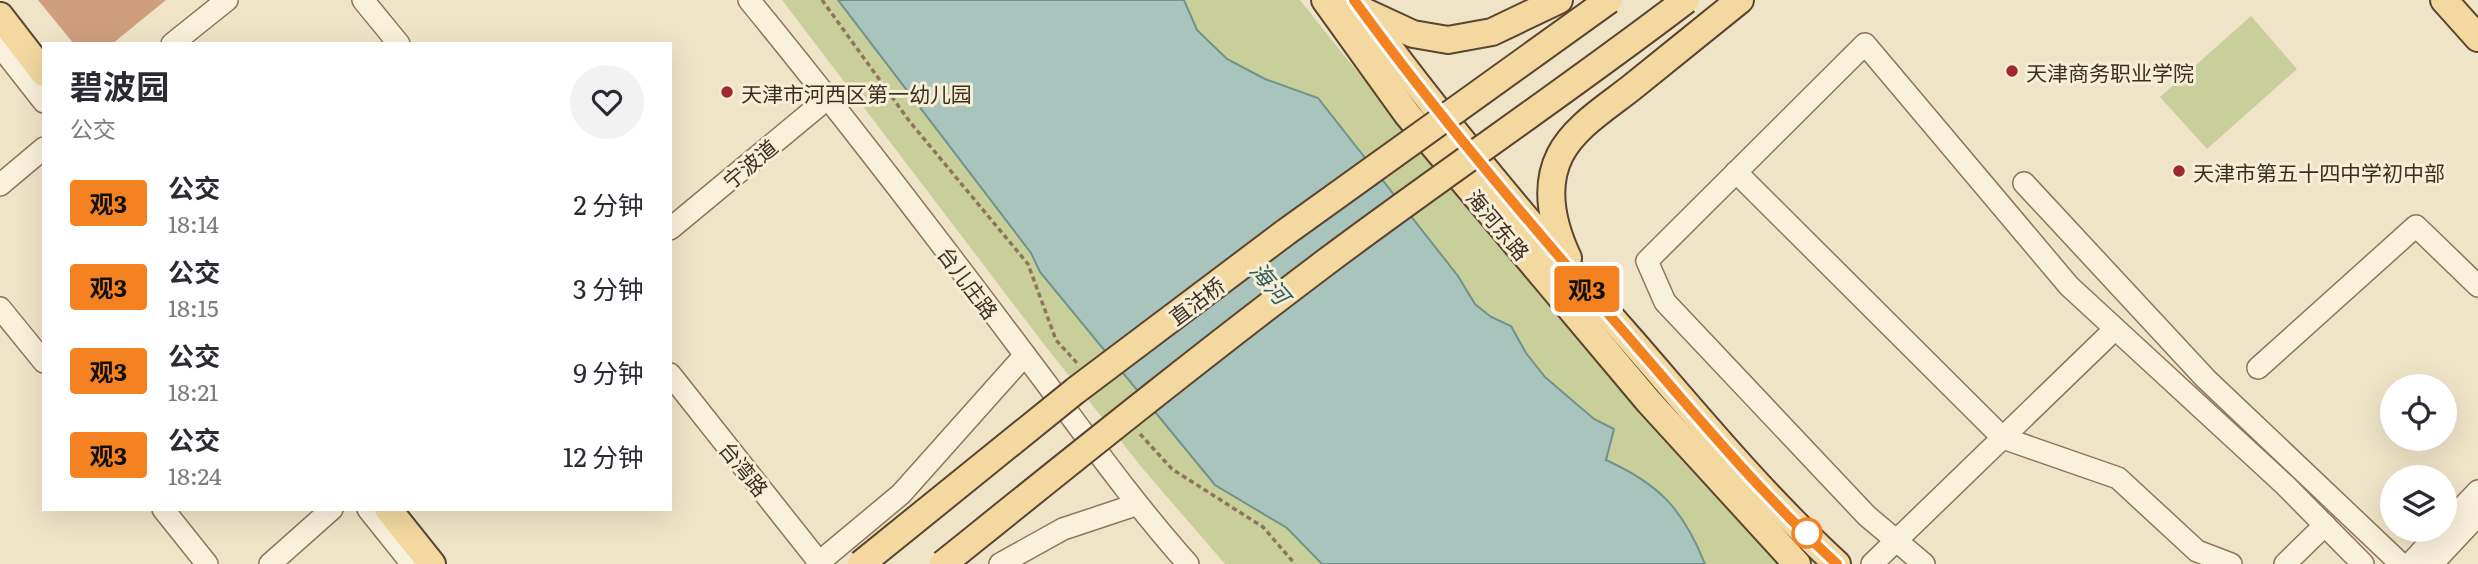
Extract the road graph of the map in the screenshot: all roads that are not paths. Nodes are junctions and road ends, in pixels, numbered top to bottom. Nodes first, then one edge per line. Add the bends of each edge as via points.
1 (228, 0) edge
2 (363, 0) edge
3 (749, 0) edge
4 (1325, 0) edge
5 (1559, 0) edge
6 (1609, 0) edge
7 (1686, 0) edge
8 (1740, 0) edge
9 (2444, 0) edge
10 (1357, 5) edge
11 (0, 16) edge
12 (2478, 38) edge
13 (175, 42) edge
14 (397, 42) edge
15 (0, 46) edge
16 (42, 70) edge
17 (828, 98) junction
18 (42, 99) edge
19 (42, 150) edge
20 (1737, 172) junction
21 (2024, 183) dead end
22 (0, 185) edge
23 (672, 227) edge
24 (1580, 282) junction
25 (2478, 286) edge
26 (0, 308) edge
27 (2116, 329) junction
28 (1025, 355) junction
29 (42, 360) edge
30 (2258, 368) dead end
31 (672, 377) edge
32 (2003, 438) junction
33 (2478, 491) edge
34 (1135, 505) junction
35 (165, 511) edge
36 (330, 511) edge
37 (370, 511) edge
38 (390, 511) edge
39 (2457, 513) edge
40 (2478, 514) edge
41 (2325, 525) junction
42 (1897, 541) junction
43 (2430, 542) edge
44 (818, 563) edge
45 (207, 564) edge
46 (270, 564) edge
47 (412, 564) edge
48 (432, 564) edge
49 (861, 564) edge
50 (943, 564) edge
51 (1000, 564) edge
52 (1188, 564) edge
53 (1797, 564) edge
54 (1837, 564) edge
55 (1872, 564) edge
56 (1924, 564) edge
57 (2231, 564) edge
58 (2285, 564) edge
59 (2363, 564) edge
60 (2400, 564) edge
61 (2410, 564) edge
62 (2432, 564) edge

1 - 13 street
2 - 14 street
3 - 17 street, 台儿庄路
4 - 53 main road, 海河东路 via 1434,146 1649,402
5 - 10 main road via 1492,32 1448,40 1413,34
6 - 49 main road, 直沽桥, bridge via 1286,232 1075,391
7 - 50 main road, bridge via 1327,262
8 - 24 main road via 1600,112 1561,153 1550,196 1558,237
9 - 12 main road
10 - 24 main road, 海河东路 via 1406,73
11 - 16 main road
15 - 18 street
17 - 23 street, 宁波道
17 - 28 street, 台儿庄路
19 - 22 street
20 - 27 street via 1865,44 2069,286
20 - 32 street
20 - 42 street via 1647,261 1665,302 1867,516
21 - 60 street via 2206,379
24 - 54 main road, 海河东路 via 1699,419
25 - 30 street via 2416,226
26 - 29 street
27 - 32 street
27 - 41 street
28 - 34 street, 台儿庄路
28 - 44 street via 901,494
31 - 44 street, 台湾路
32 - 42 street
32 - 57 street via 2118,478 2197,551
33 - 39 street
34 - 51 street via 1063,529
34 - 52 street, 台儿庄路
35 - 45 street
36 - 46 street
37 - 47 street
38 - 48 main road
40 - 62 street
41 - 58 street
41 - 59 street
42 - 55 street
42 - 56 street
43 - 61 street

